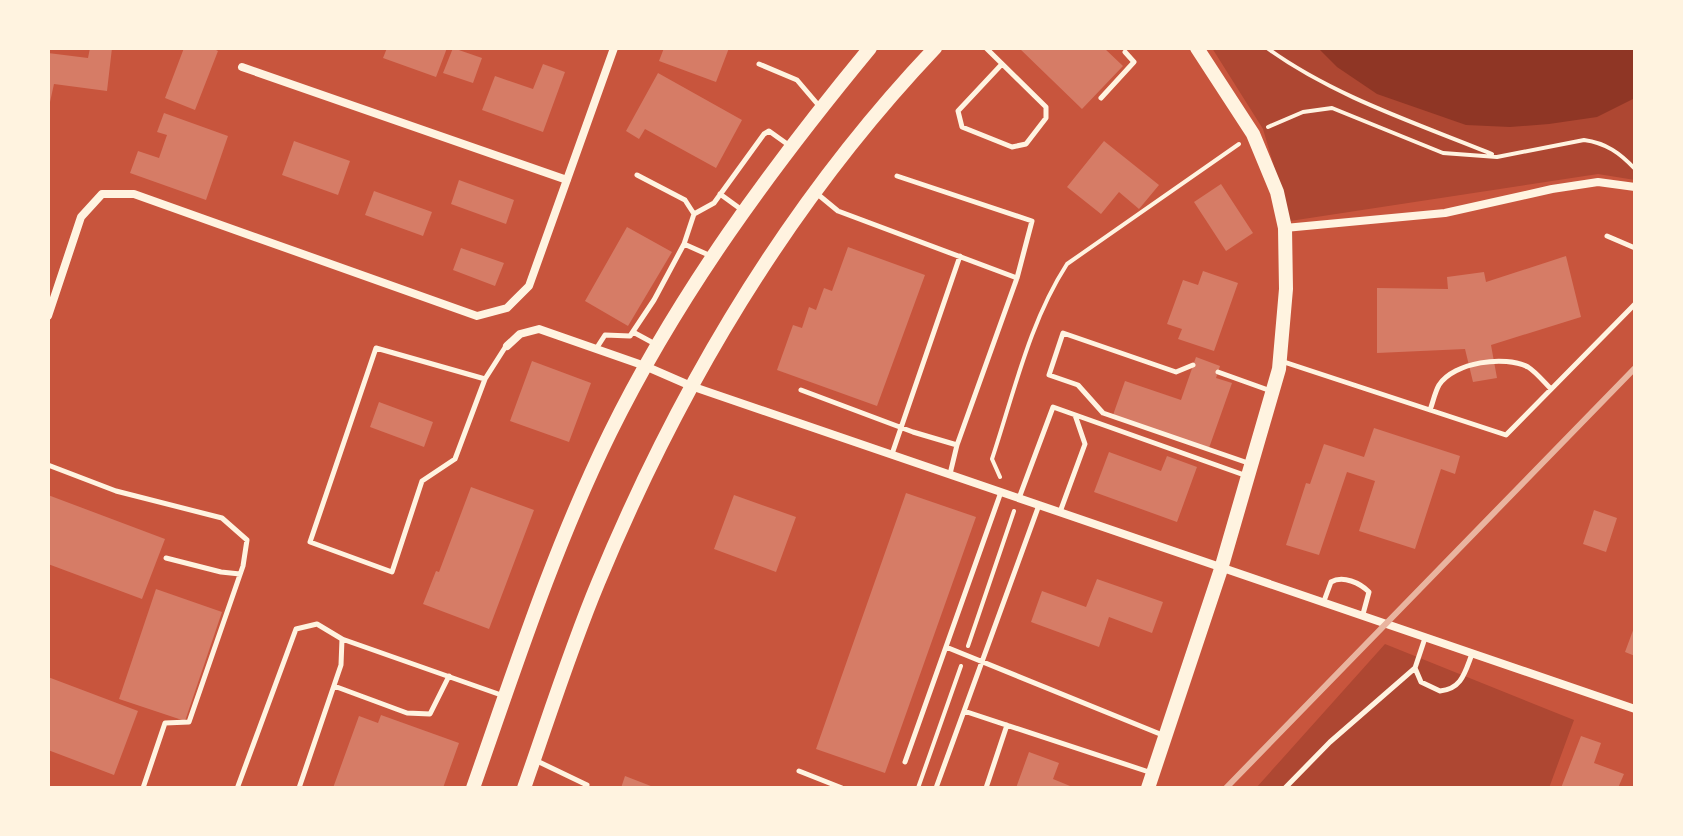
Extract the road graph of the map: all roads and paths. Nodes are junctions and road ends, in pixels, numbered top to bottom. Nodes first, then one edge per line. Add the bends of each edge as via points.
1 (614, 48) edge
2 (870, 48) edge
3 (935, 48) edge
4 (1197, 48) edge
5 (1267, 48) edge
6 (1126, 49) edge
7 (991, 50) edge
8 (759, 64) dead end
9 (1002, 64) junction
10 (242, 67) dead end
11 (1101, 98) dead end
12 (821, 108) junction
13 (1253, 134) junction
14 (791, 147) junction
15 (1497, 157) junction
16 (1635, 169) edge
17 (637, 175) dead end
18 (897, 176) dead end
19 (567, 180) junction
20 (1635, 187) edge
21 (815, 192) junction
22 (720, 194) junction
23 (743, 211) junction
24 (694, 214) junction
25 (1285, 228) junction
26 (1607, 236) dead end
27 (684, 244) junction
28 (1635, 248) edge
29 (960, 256) junction
30 (712, 257) junction
31 (1017, 278) junction
32 (1635, 304) edge
33 (48, 316) edge
34 (633, 332) junction
35 (657, 345) junction
36 (507, 346) joint
37 (596, 349) junction
38 (1280, 360) junction
39 (1193, 365) dead end
40 (645, 366) junction
41 (1218, 372) dead end
42 (485, 379) junction
43 (691, 386) junction
44 (1551, 389) junction
45 (801, 390) dead end
46 (1272, 391) junction
47 (1430, 410) junction
48 (1075, 415) junction
49 (901, 427) junction
50 (957, 445) junction
51 (892, 454) junction
52 (48, 465) edge
53 (1249, 470) junction
54 (950, 474) junction
55 (1004, 492) junction
56 (1019, 498) junction
57 (1039, 505) junction
58 (1060, 512) junction
59 (166, 558) dead end
60 (1221, 569) junction
61 (240, 574) junction
62 (1324, 601) junction
63 (1363, 614) junction
64 (1426, 637) junction
65 (342, 639) junction
66 (946, 647) junction
67 (1473, 653) junction
68 (965, 654) junction
69 (982, 660) junction
70 (1415, 668) junction
71 (449, 676) junction
72 (334, 686) junction
73 (505, 696) junction
74 (1635, 709) edge
75 (964, 711) junction
76 (1007, 725) junction
77 (1166, 737) junction
78 (534, 760) junction
79 (905, 762) dead end
80 (799, 771) dead end
81 (1153, 773) junction
82 (587, 785) dead end
83 (238, 786) dead end
84 (143, 788) edge
85 (299, 788) edge
86 (473, 788) edge
87 (524, 788) edge
88 (842, 788) edge
89 (918, 788) edge
90 (936, 788) edge
91 (986, 788) edge
92 (1148, 788) edge
93 (1285, 788) edge

1 - 19 street
2 - 12 main road
3 - 21 main road
4 - 13 main road
5 - 15 path via 1296,69
6 - 11 lane via 1134,62
7 - 9 lane
8 - 12 lane via 797,80
9 - 9 lane via 1046,107 1046,118 1026,144 1012,147 962,127 958,111
10 - 19 street
12 - 14 main road
13 - 15 path via 1303,112 1332,108 1443,153
13 - 25 main road via 1277,192
13 - 55 path via 1067,264 1037,321 992,459
14 - 22 lane via 769,131 764,134
14 - 23 main road
15 - 16 path via 1584,140 1622,155
17 - 24 lane via 685,200
18 - 31 lane via 1032,221
19 - 33 street via 529,286 507,308 477,316 134,194 102,194 81,217
20 - 25 street via 1598,182 1445,213
21 - 29 lane via 838,211
21 - 43 main road
22 - 23 lane
22 - 24 lane
23 - 30 main road
24 - 27 lane
25 - 38 main road
26 - 28 lane
27 - 30 lane
27 - 34 lane
29 - 31 lane
29 - 49 lane
30 - 35 main road
31 - 50 lane
32 - 44 lane
34 - 35 lane
34 - 37 lane via 605,335
35 - 40 main road
36 - 37 street via 520,334 539,329
36 - 42 lane
37 - 40 street
38 - 46 main road
38 - 47 lane
39 - 53 lane via 1176,372 1063,333 1049,375 1078,385 1103,413
40 - 43 street
40 - 73 main road via 573,515
41 - 46 lane
42 - 42 lane via 376,348 310,542 392,572 422,481 455,459
43 - 51 street
43 - 78 main road via 596,585
44 - 47 lane via 1506,435
44 - 47 lane via 1530,368 1508,360 1490,361 1458,370 1440,384
45 - 49 lane
46 - 53 main road
48 - 53 lane
48 - 56 lane via 1053,407
48 - 58 lane via 1085,444
49 - 50 lane
49 - 51 lane
50 - 54 lane
51 - 54 street
52 - 61 lane via 116,491 222,518 247,540
53 - 60 main road
54 - 55 street
55 - 56 street
55 - 66 lane
55 - 68 path via 1015,514
56 - 57 street
57 - 58 street
57 - 69 lane
58 - 60 street
59 - 61 lane
60 - 62 street
60 - 77 main road
61 - 84 lane via 189,722 165,723
62 - 63 street
62 - 63 lane via 1331,582 1343,579 1369,592
63 - 64 street
64 - 67 street
64 - 70 lane
65 - 71 lane
65 - 72 lane
65 - 83 lane via 317,624 296,629
66 - 68 lane
66 - 79 lane
67 - 70 lane via 1463,679 1448,690 1421,682
67 - 74 street
68 - 69 lane
68 - 89 path
69 - 75 lane
69 - 77 lane
70 - 93 lane
71 - 72 lane via 430,714 407,713
71 - 73 lane
72 - 85 lane
73 - 86 main road
75 - 76 lane
75 - 90 lane
76 - 81 lane
76 - 91 lane
77 - 81 main road
78 - 82 lane
78 - 87 main road
80 - 88 lane
81 - 92 main road

